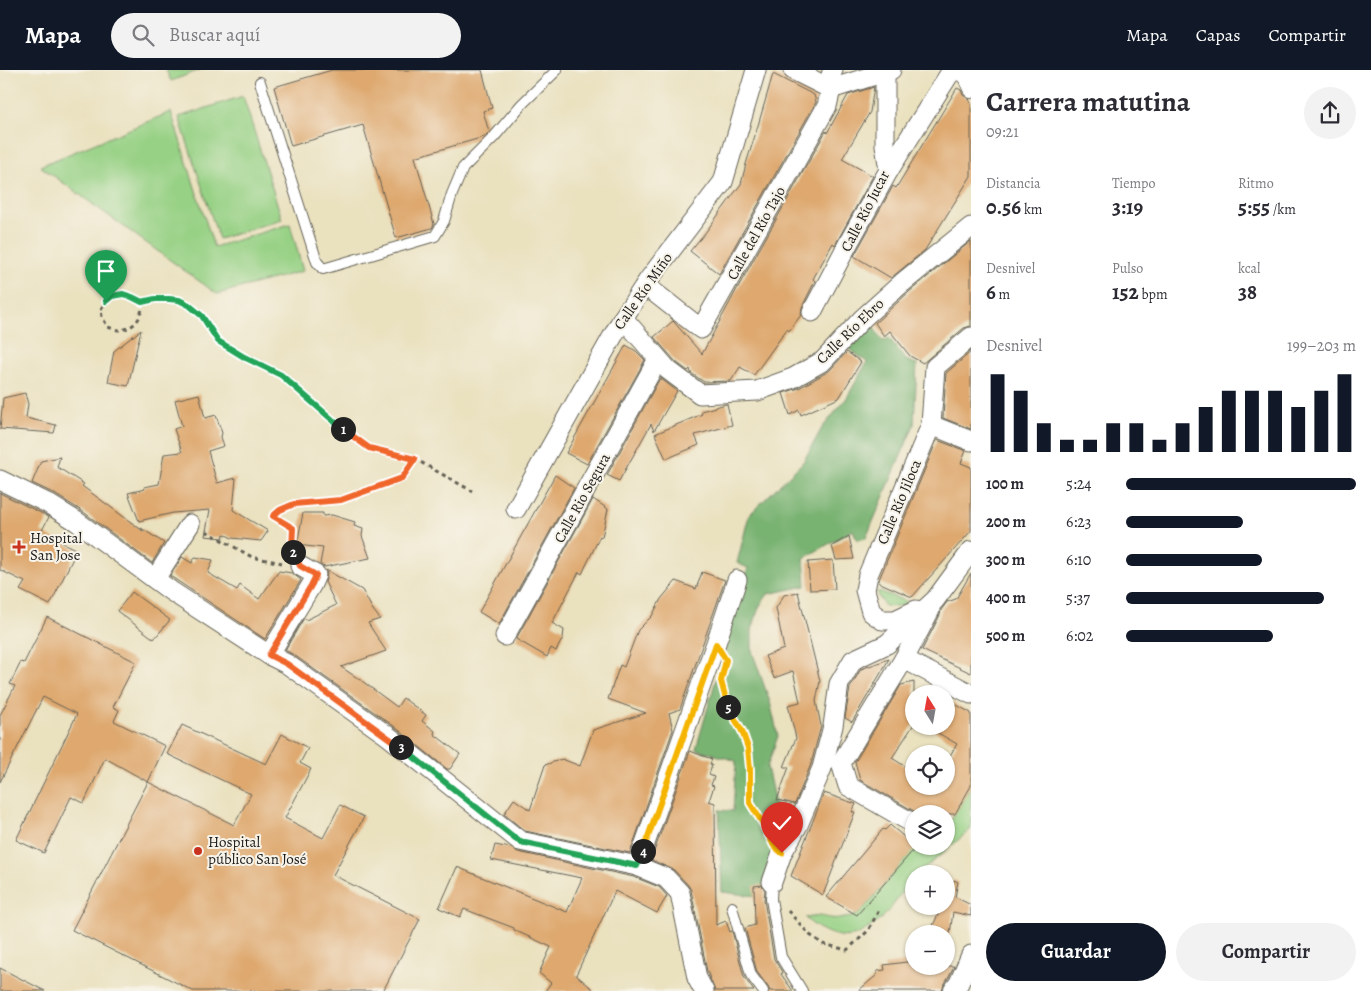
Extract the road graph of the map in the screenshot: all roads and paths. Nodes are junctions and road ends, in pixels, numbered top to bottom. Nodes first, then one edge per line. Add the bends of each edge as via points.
1 (557, 70) edge
2 (756, 70) edge
3 (793, 70) edge
4 (833, 70) edge
5 (888, 71) edge
6 (959, 72) edge
7 (260, 82) dead end
8 (832, 90) junction
9 (971, 91) edge
10 (889, 170) junction
11 (971, 227) edge
12 (645, 285) junction
13 (142, 302) junction
14 (812, 312) dead end
15 (623, 318) junction
16 (971, 337) edge
17 (658, 359) junction
18 (932, 425) junction
19 (971, 441) edge
20 (415, 459) junction
21 (0, 480) edge
22 (472, 491) dead end
23 (516, 509) dead end
24 (190, 524) joint
25 (971, 551) edge
26 (300, 566) junction
27 (155, 580) junction
28 (737, 580) dead end
29 (935, 600) junction
30 (505, 636) dead end
31 (269, 655) junction
32 (904, 659) junction
33 (721, 681) dead end
34 (971, 694) edge
35 (905, 819) edge
36 (782, 853) junction
37 (637, 866) junction
38 (772, 882) junction
39 (732, 907) dead end
40 (880, 908) dead end
41 (971, 954) edge
42 (704, 991) edge
43 (763, 991) edge
44 (802, 991) edge
45 (953, 991) edge

1 - 7 lane via 463,168 444,221 435,236 324,269 317,262
2 - 12 street, Calle Río Miño via 723,182
3 - 8 street
4 - 8 street, Calle del Río Tajo
5 - 8 street
5 - 10 street, Calle Río Jucar via 884,145
6 - 9 street
6 - 10 street
8 - 12 street, Calle del Río Tajo via 827,106 701,329
10 - 14 street, Calle Río Jucar
11 - 17 street, Calle Río Ebro via 863,318 823,361 793,378 757,392 700,394
12 - 15 street, Calle Río Miño
13 - 13 path via 143,311 133,325 119,330 108,327 102,317 101,309 112,296 123,294
13 - 20 path via 169,299 189,305 202,316 218,341 281,375 369,448
15 - 17 street, Calle Río Ebro
15 - 23 street, Calle Río Miño
16 - 18 street, Calle Río Jiloca via 935,367
17 - 30 street, Calle Rio Segura
18 - 19 street
18 - 29 street, Calle Río Jiloca via 868,575 865,590 871,612 882,620 895,620
20 - 22 path
20 - 26 path via 402,478 341,500 294,504 273,516 293,528 292,549
21 - 27 street via 76,521
24 - 26 path via 252,557
24 - 27 street
25 - 29 street
26 - 31 street via 316,575
27 - 31 street
28 - 37 street
29 - 32 street
29 - 36 street via 887,644 853,660 839,684 822,768 798,825
31 - 37 street via 287,664 388,736 520,842
32 - 34 street
32 - 35 street via 841,763 848,786
33 - 36 path via 728,707 748,748 750,803 774,846
36 - 38 street
37 - 42 street via 666,878 680,893 698,978
38 - 40 path via 785,906 810,935 823,944 847,950 868,931
38 - 44 lane via 771,899 781,956
39 - 43 lane via 751,975
41 - 45 street

